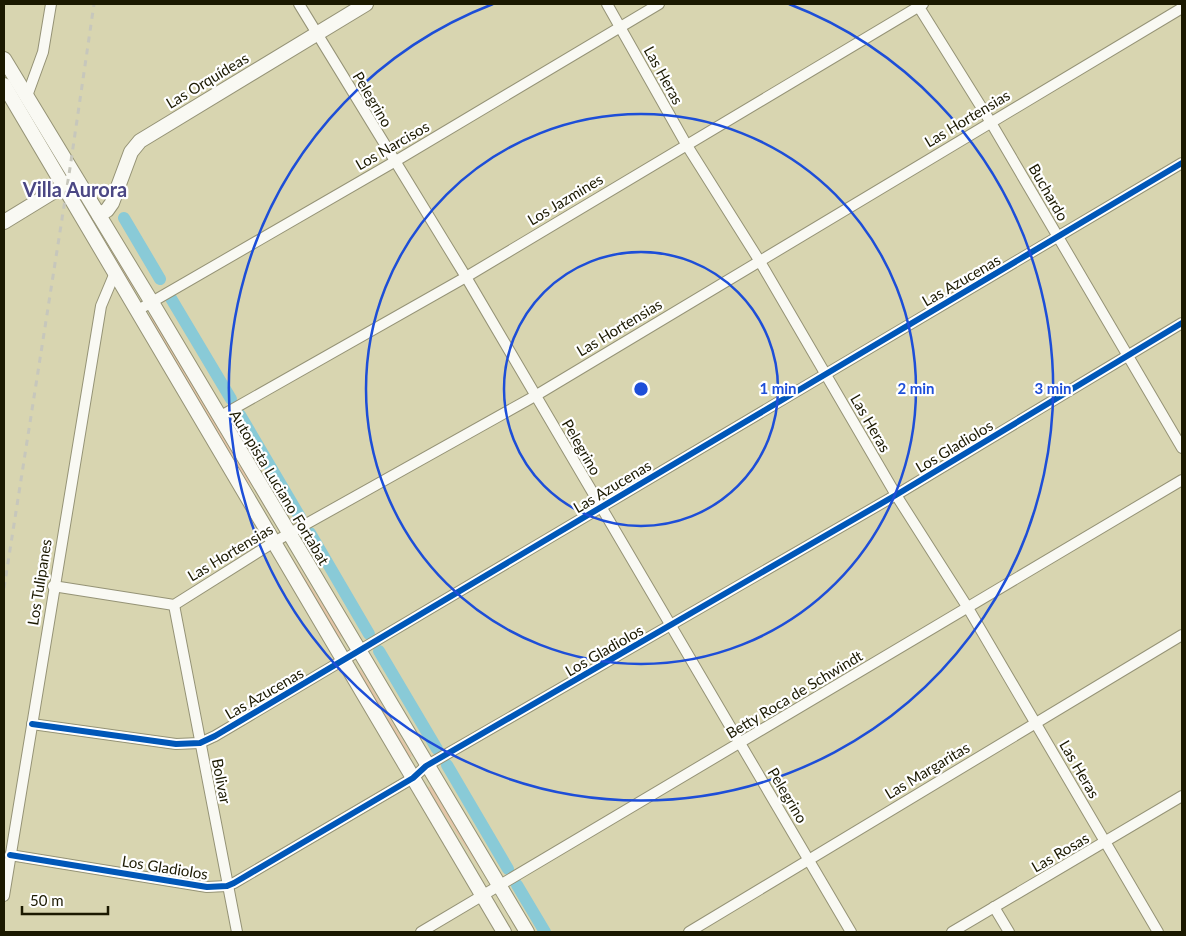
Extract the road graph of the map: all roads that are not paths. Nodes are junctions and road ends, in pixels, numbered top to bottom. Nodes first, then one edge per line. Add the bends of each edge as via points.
1 (52, 4) edge
2 (299, 4) edge
3 (366, 4) edge
4 (606, 4) edge
5 (659, 4) edge
6 (920, 5) edge
7 (1182, 8) edge
8 (620, 27) junction
9 (316, 33) junction
10 (4, 59) edge
11 (4, 85) edge
12 (27, 96) junction
13 (990, 121) junction
14 (686, 144) junction
15 (394, 162) junction
16 (1182, 163) edge
17 (70, 181) junction
18 (99, 215) junction
19 (4, 222) edge
20 (1058, 238) junction
21 (759, 260) junction
22 (114, 275) junction
23 (466, 277) junction
24 (151, 301) junction
25 (138, 310) junction
26 (1182, 323) edge
27 (1127, 356) junction
28 (826, 374) junction
29 (535, 396) junction
30 (219, 417) junction
31 (1182, 448) edge
32 (1182, 480) edge
33 (896, 495) junction
34 (600, 508) junction
35 (288, 534) junction
36 (274, 542) junction
37 (53, 586) junction
38 (174, 604) junction
39 (968, 608) junction
40 (672, 626) junction
41 (1182, 635) edge
42 (359, 651) junction
43 (343, 661) junction
44 (1035, 722) junction
45 (32, 724) junction
46 (200, 743) junction
47 (740, 744) junction
48 (426, 766) junction
49 (413, 778) junction
50 (1182, 796) edge
51 (1105, 844) junction
52 (10, 855) junction
53 (809, 859) junction
54 (498, 885) junction
55 (227, 886) junction
56 (482, 894) junction
57 (4, 896) edge
58 (994, 907) junction
59 (237, 932) edge
60 (421, 932) edge
61 (504, 932) edge
62 (527, 932) edge
63 (689, 932) edge
64 (851, 932) edge
65 (952, 932) edge
66 (1009, 932) edge
67 (1158, 932) edge

1 - 12 street via 43,52
2 - 9 street, Pelegrino
3 - 9 main road, Las Orquídeas
4 - 8 street, Las Heras
5 - 8 street, Los Narcisos
6 - 13 street, Buchardo
6 - 14 street, Los Jazmines
7 - 13 street, Las Hortensias
8 - 14 street, Las Heras
8 - 15 street, Los Narcisos
9 - 15 street, Pelegrino
9 - 18 main road, Las Orquídeas via 140,141 131,152 112,203
10 - 12 main road, Autopista Luciano Fortabat
11 - 17 main road, Autopista Luciano Fortabat
12 - 17 main road, Autopista Luciano Fortabat
13 - 20 street, Buchardo
13 - 21 street, Las Hortensias
14 - 21 street, Las Heras
14 - 23 street, Los Jazmines
15 - 23 street, Pelegrino
15 - 24 street, Los Narcisos
16 - 20 street, Las Azucenas
17 - 18 main road, Autopista Luciano Fortabat
17 - 19 main road
17 - 22 main road, Autopista Luciano Fortabat
18 - 24 main road, Autopista Luciano Fortabat
20 - 27 street, Buchardo
20 - 28 street, Las Azucenas
21 - 28 street, Las Heras
21 - 29 street, Las Hortensias
22 - 25 main road, Autopista Luciano Fortabat
22 - 37 street, Los Tulipanes via 101,306
23 - 29 street, Pelegrino
23 - 30 street, Los Jazmines
24 - 25 street, Los Narcisos
24 - 30 main road, Autopista Luciano Fortabat
25 - 36 main road, Autopista Luciano Fortabat
26 - 27 street, Los Gladiolos
27 - 31 street, Buchardo
27 - 33 street, Los Gladiolos
28 - 33 street, Las Heras
28 - 34 street, Las Azucenas
29 - 34 street, Pelegrino
29 - 35 street, Las Hortensias
30 - 35 main road, Autopista Luciano Fortabat
32 - 39 street, Betty Roca de Schwindt
33 - 39 street, Las Heras
33 - 40 street, Los Gladiolos
34 - 40 street, Pelegrino
34 - 42 street, Las Azucenas
35 - 36 street, Las Hortensias
35 - 42 main road, Autopista Luciano Fortabat
36 - 38 street, Las Hortensias
36 - 43 main road, Autopista Luciano Fortabat
37 - 38 street
37 - 45 street, Los Tulipanes
38 - 46 street, Bolivar
39 - 44 street, Las Heras
39 - 47 street, Betty Roca de Schwindt
40 - 47 street, Pelegrino
40 - 48 street, Los Gladiolos
41 - 44 street, Las Margaritas
42 - 43 street, Las Azucenas
42 - 48 main road, Autopista Luciano Fortabat
43 - 46 street, Las Azucenas
43 - 49 main road, Autopista Luciano Fortabat
44 - 51 street, Las Heras
44 - 53 street, Las Margaritas
45 - 46 street, Las Azucenas via 176,744
45 - 52 street, Los Tulipanes
46 - 55 street, Bolivar
47 - 53 street, Pelegrino
47 - 54 street, Betty Roca de Schwindt
48 - 49 street, Los Gladiolos
48 - 54 main road, Autopista Luciano Fortabat
49 - 55 street, Los Gladiolos
49 - 56 main road, Autopista Luciano Fortabat
50 - 51 street, Las Rosas
51 - 58 street, Las Rosas
51 - 67 street, Las Heras
52 - 55 street, Los Gladiolos via 207,887
52 - 57 street, Los Tulipanes
53 - 63 street, Las Margaritas
53 - 64 street, Pelegrino
54 - 56 street, Betty Roca de Schwindt
54 - 62 main road, Autopista Luciano Fortabat
55 - 59 street, Bolivar
56 - 60 street, Betty Roca de Schwindt
56 - 61 main road, Autopista Luciano Fortabat
58 - 65 street, Las Rosas
58 - 66 street

